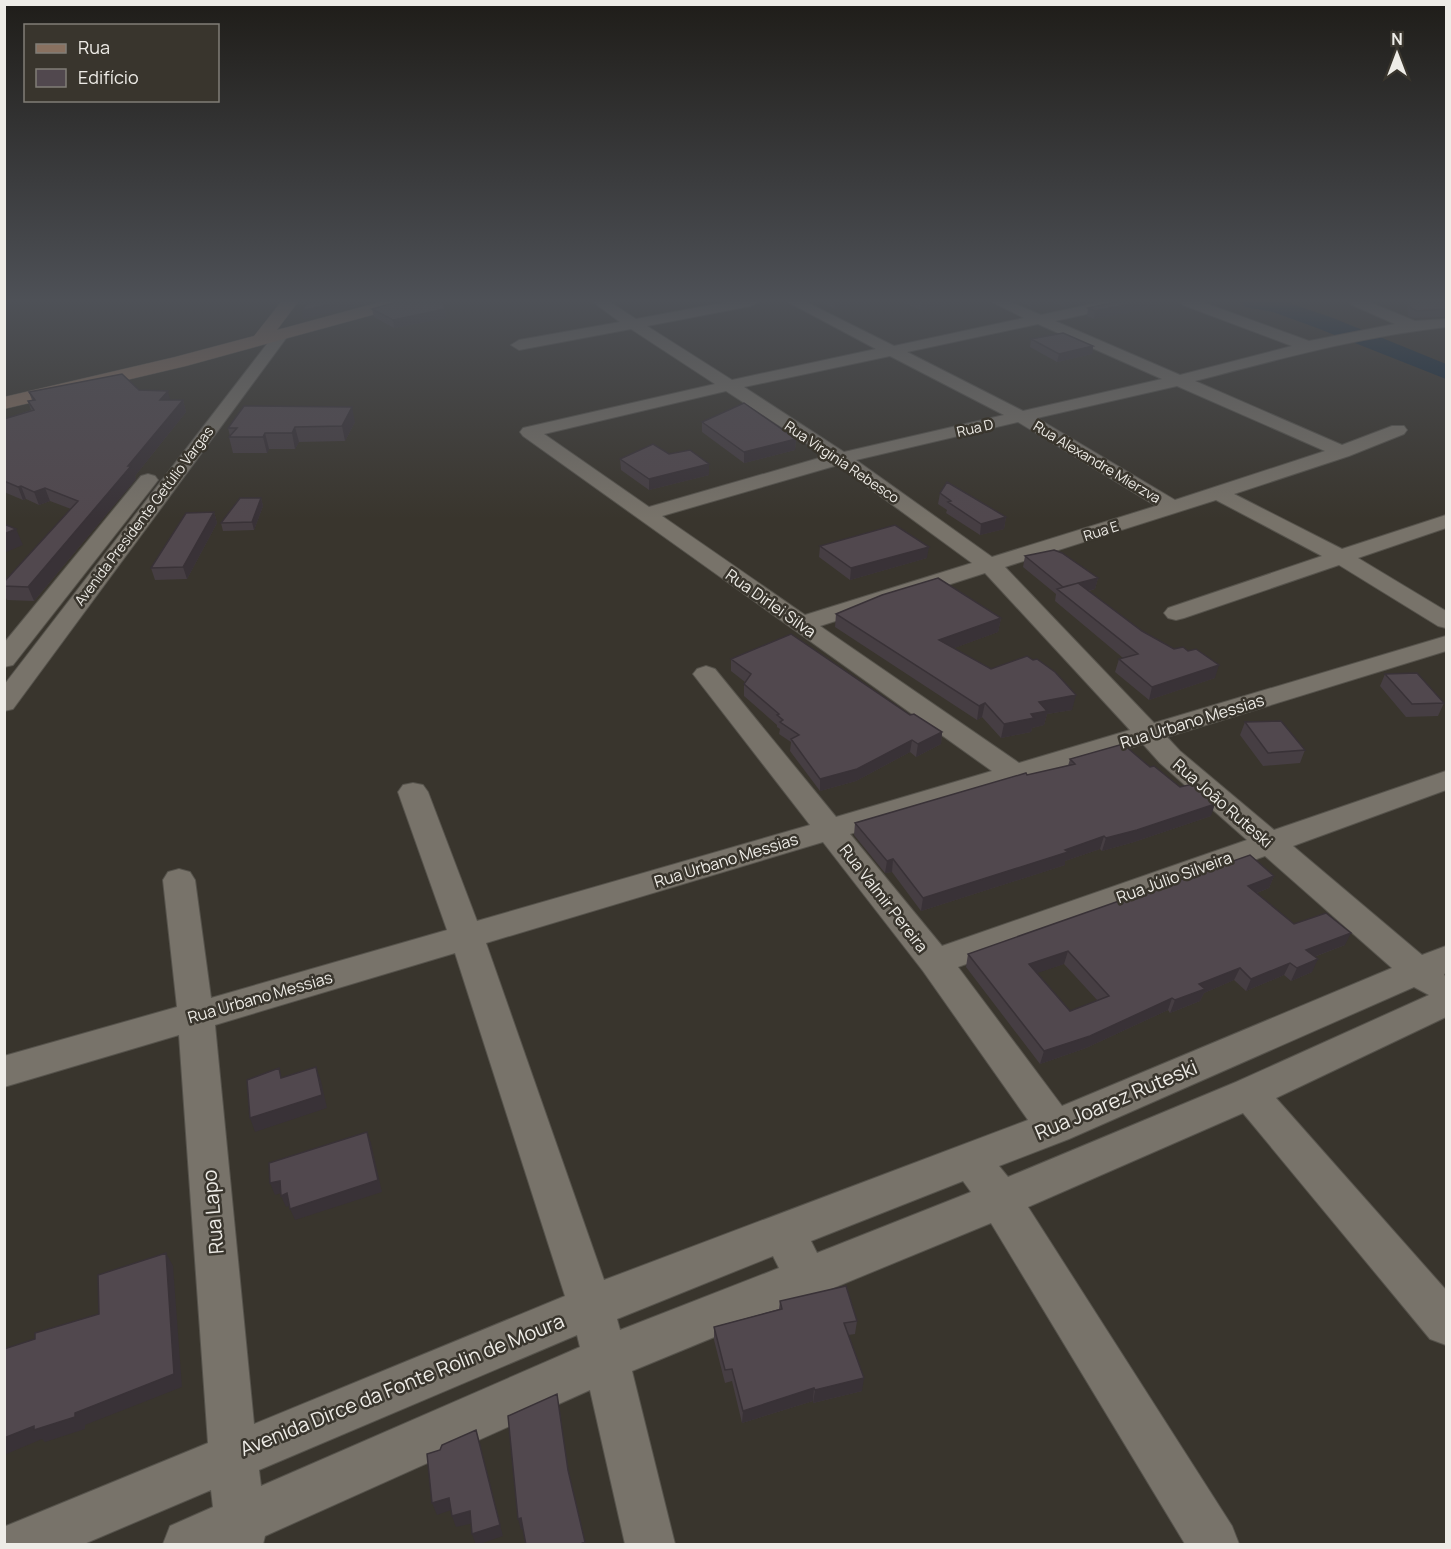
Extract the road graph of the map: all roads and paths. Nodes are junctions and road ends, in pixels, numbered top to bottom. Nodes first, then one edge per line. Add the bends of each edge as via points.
1 (127, 374) edge
2 (232, 374) edge
3 (252, 374) edge
4 (709, 374) edge
5 (783, 374) edge
6 (939, 374) edge
7 (1166, 374) edge
8 (1200, 374) edge
9 (1179, 380) junction
10 (727, 386) junction
11 (4, 403) edge
12 (1022, 417) junction
13 (1398, 430) dead end
14 (1342, 452) junction
15 (170, 453) junction
16 (192, 453) junction
17 (841, 458) junction
18 (1218, 493) junction
19 (1173, 507) junction
20 (644, 515) junction
21 (1446, 521) edge
22 (1341, 557) junction
23 (991, 566) junction
24 (1176, 613) dead end
25 (1446, 621) edge
26 (801, 624) junction
27 (1446, 643) edge
28 (4, 660) edge
29 (706, 675) dead end
30 (4, 703) edge
31 (1147, 735) junction
32 (1015, 774) junction
33 (1446, 780) edge
34 (413, 792) dead end
35 (829, 829) junction
36 (1269, 843) junction
37 (179, 880) dead end
38 (467, 938) junction
39 (935, 962) junction
40 (1432, 965) edge
41 (1446, 996) edge
42 (1446, 1002) edge
43 (196, 1016) junction
44 (4, 1072) edge
45 (1249, 1093) junction
46 (1055, 1127) junction
47 (971, 1160) junction
48 (1000, 1200) junction
49 (783, 1234) junction
50 (808, 1278) junction
51 (591, 1307) junction
52 (1446, 1323) edge
53 (606, 1359) junction
54 (233, 1455) junction
55 (239, 1534) edge
56 (24, 1545) edge
57 (188, 1545) edge
58 (650, 1545) edge
59 (1214, 1545) edge

1 - 11 main road
2 - 15 street, Avenida Presidente Getúlio Vargas
3 - 16 street, Avenida Presidente Getúlio Vargas
4 - 10 street, Rua Virginia Rebesco
5 - 10 street
6 - 12 street, Rua Alexandre Mierzva
7 - 9 street
8 - 9 street, Rua D
9 - 12 street, Rua D
9 - 14 street
10 - 17 street, Rua Virginia Rebesco
10 - 20 street, Rua Dirlei Silva via 529,432
12 - 17 street, Rua D
12 - 19 street, Rua Alexandre Mierzva
13 - 14 street, Rua E
14 - 18 street, Rua E
15 - 16 street
15 - 28 street, Avenida Presidente Getúlio Vargas
16 - 30 street, Avenida Presidente Getúlio Vargas
17 - 20 street, Rua D
17 - 23 street, Rua Virginia Rebesco
18 - 19 street, Rua E
18 - 22 street
19 - 23 street, Rua E
20 - 26 street, Rua Dirlei Silva
21 - 22 street
22 - 24 street
22 - 25 street
23 - 26 street, Rua E
23 - 31 street, Rua João Ruteski
26 - 32 street, Rua Dirlei Silva
27 - 31 street, Rua Urbano Messias
29 - 35 street, Rua Valmir Pereira
31 - 32 street, Rua Urbano Messias
31 - 36 street, Rua João Ruteski
32 - 35 street, Rua Urbano Messias
33 - 36 street, Rua Júlio Silveira
34 - 38 street
35 - 38 street, Rua Urbano Messias
35 - 39 street, Rua Valmir Pereira
36 - 39 street, Rua Júlio Silveira
36 - 40 street, Rua João Ruteski
37 - 43 street, Rua Lapo
38 - 43 street, Rua Urbano Messias
38 - 51 street
39 - 46 street, Rua Valmir Pereira
40 - 41 street, Rua João Ruteski
40 - 46 street, Rua Joarez Ruteski
42 - 45 street
43 - 44 street, Rua Urbano Messias
43 - 54 street, Rua Lapo
45 - 48 street
45 - 52 street
46 - 47 street, Rua Joarez Ruteski
47 - 48 street
47 - 49 street, Rua Joarez Ruteski
48 - 50 street
48 - 59 street
49 - 50 street
49 - 51 street, Avenida Dirce da Fonte Rolin de Moura
50 - 53 street
51 - 53 street
51 - 54 street, Avenida Dirce da Fonte Rolin de Moura
53 - 55 street
53 - 58 street
54 - 55 street, Rua Lapo
54 - 56 street, Avenida Dirce da Fonte Rolin de Moura
55 - 57 street

